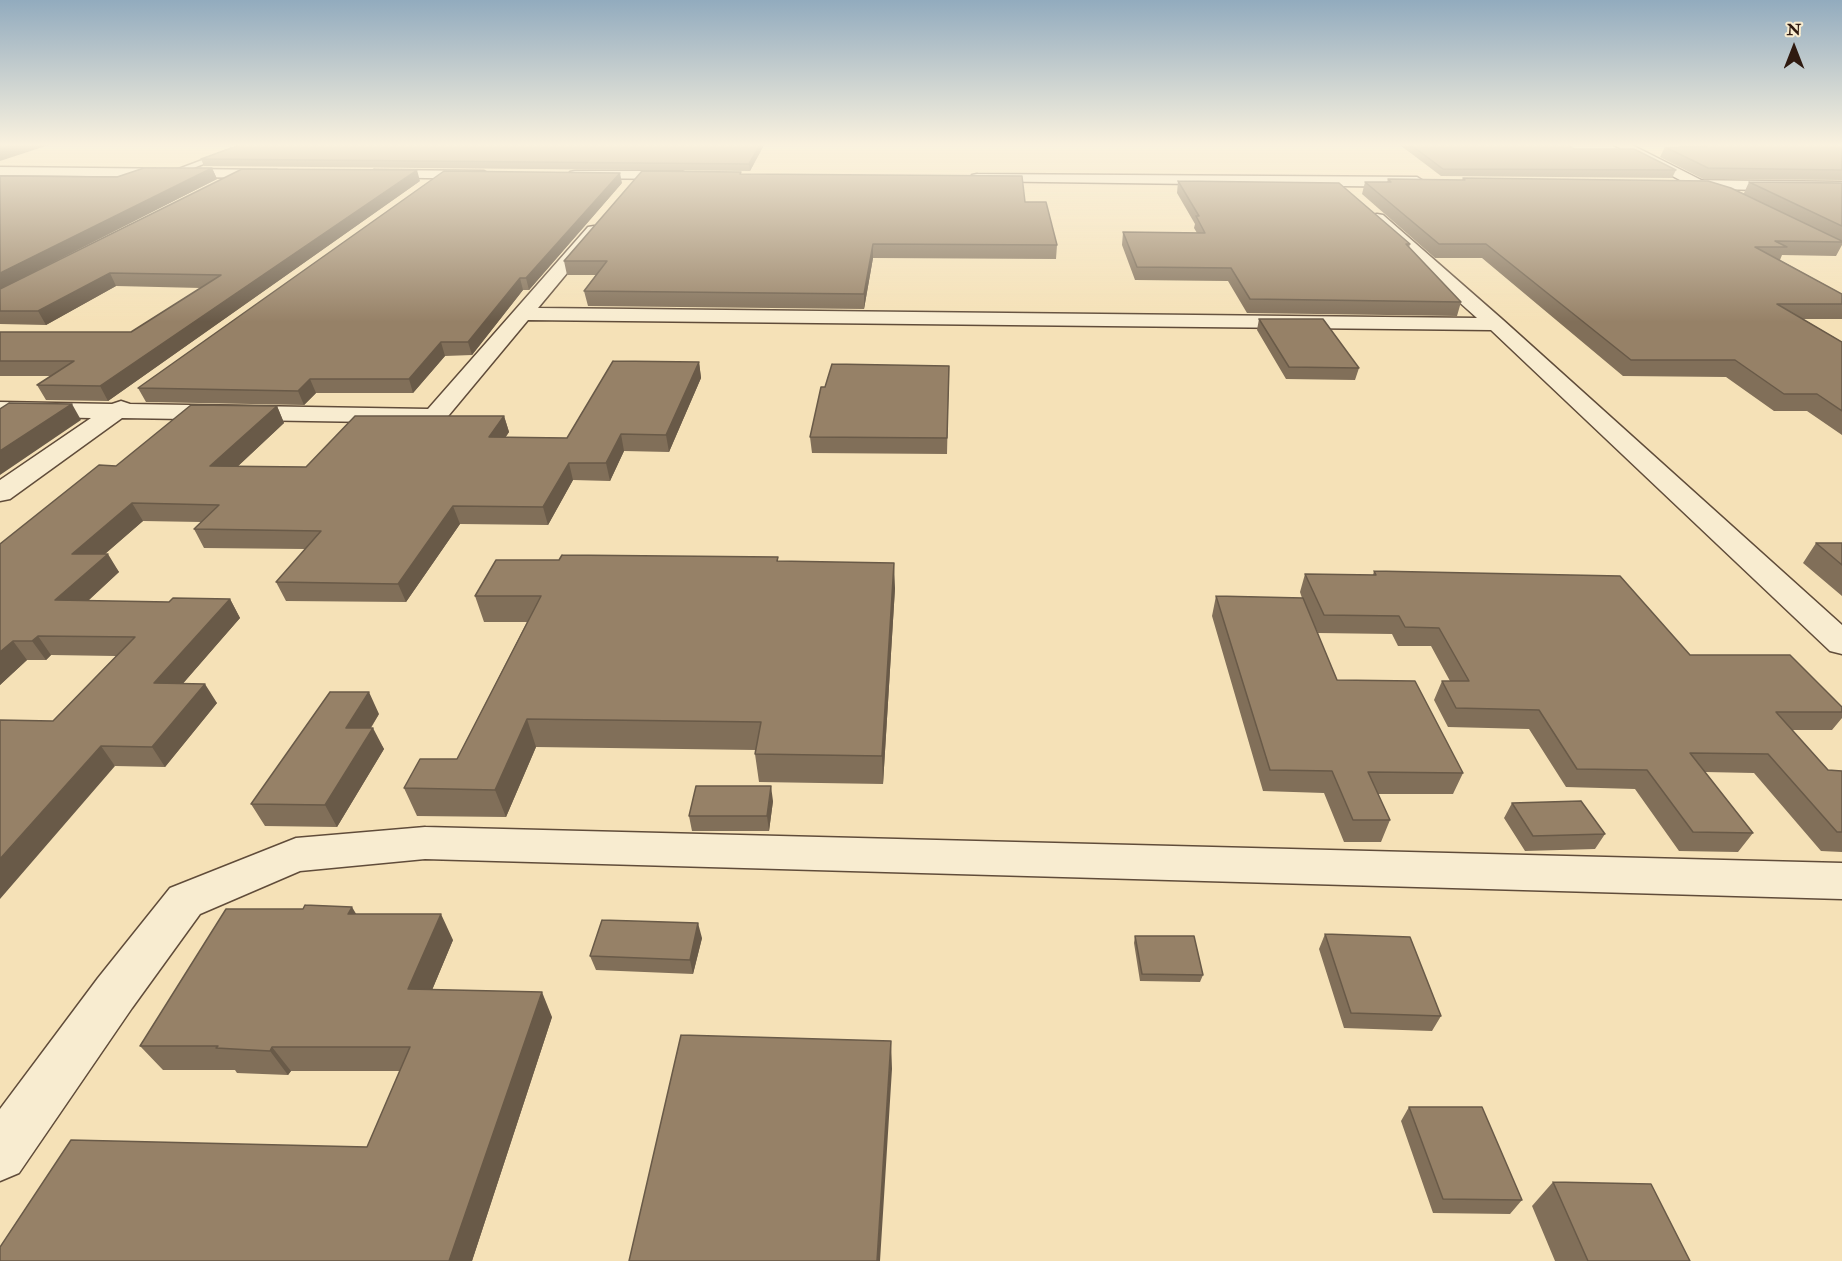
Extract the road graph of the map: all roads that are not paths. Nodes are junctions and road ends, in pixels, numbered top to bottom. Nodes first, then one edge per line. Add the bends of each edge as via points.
1 (1360, 204) edge
2 (604, 219) edge
3 (523, 314) junction
4 (1496, 324) junction
5 (145, 390) edge
6 (0, 409) edge
7 (116, 411) junction
8 (0, 494) edge
9 (1842, 643) edge
10 (1842, 881) edge
11 (0, 1154) edge

1 - 4 street
2 - 3 street
3 - 4 street
3 - 7 street via 435,416
4 - 9 street
5 - 7 street
6 - 7 street
7 - 8 street
10 - 11 street via 425,843 296,855 185,901

